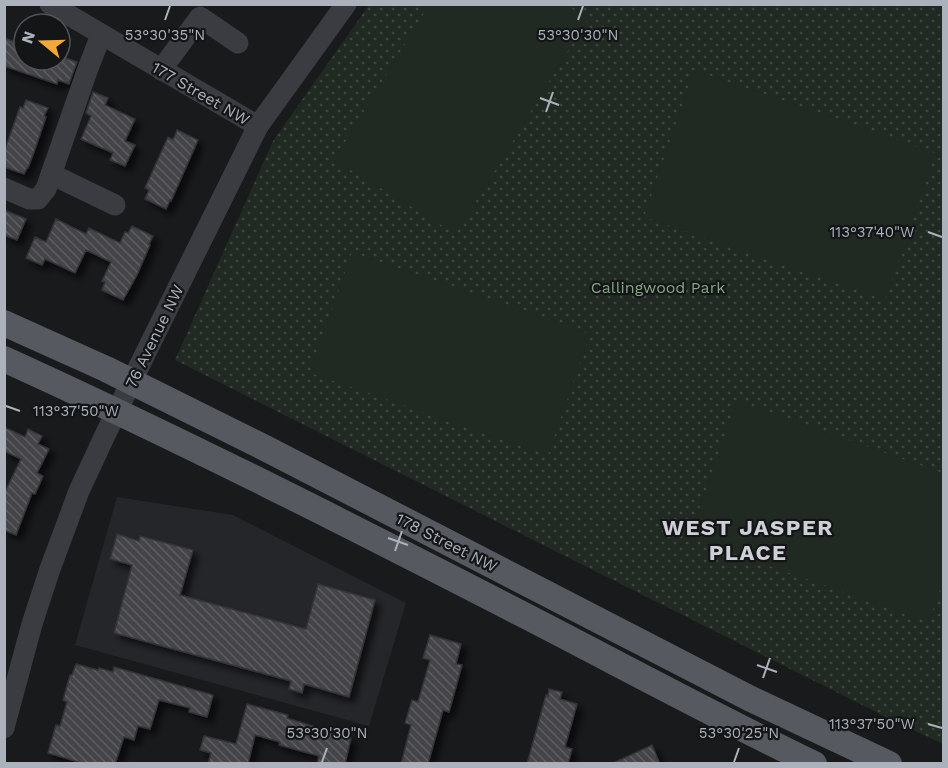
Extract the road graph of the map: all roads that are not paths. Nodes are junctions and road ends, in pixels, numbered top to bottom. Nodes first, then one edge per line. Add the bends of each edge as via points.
1 (50, 4) edge
2 (346, 4) edge
3 (101, 35) junction
4 (238, 43) dead end
5 (160, 70) junction
6 (258, 126) junction
7 (51, 174) junction
8 (4, 188) edge
9 (116, 205) dead end
10 (4, 323) edge
11 (4, 359) edge
12 (131, 383) junction
13 (117, 411) junction
14 (749, 698) junction
15 (735, 726) junction
16 (4, 728) edge
17 (814, 764) edge
18 (889, 764) edge

1 - 3 street, 177 Street NW
2 - 6 street, 76 Avenue NW
3 - 5 street, 177 Street NW
3 - 7 street
4 - 5 street via 200,17
5 - 6 street, 177 Street NW
6 - 12 street, 76 Avenue NW
7 - 8 street via 38,199
7 - 9 street
10 - 12 main road, 178 Street NW
11 - 13 main road, 178 Street NW
12 - 13 street, 76 Avenue NW
12 - 14 main road, 178 Street NW
13 - 15 main road, 178 Street NW via 523,614
13 - 16 street, 76 Avenue NW via 79,492 50,569
14 - 15 main road
14 - 18 main road, 178 Street NW
15 - 17 main road, 178 Street NW

